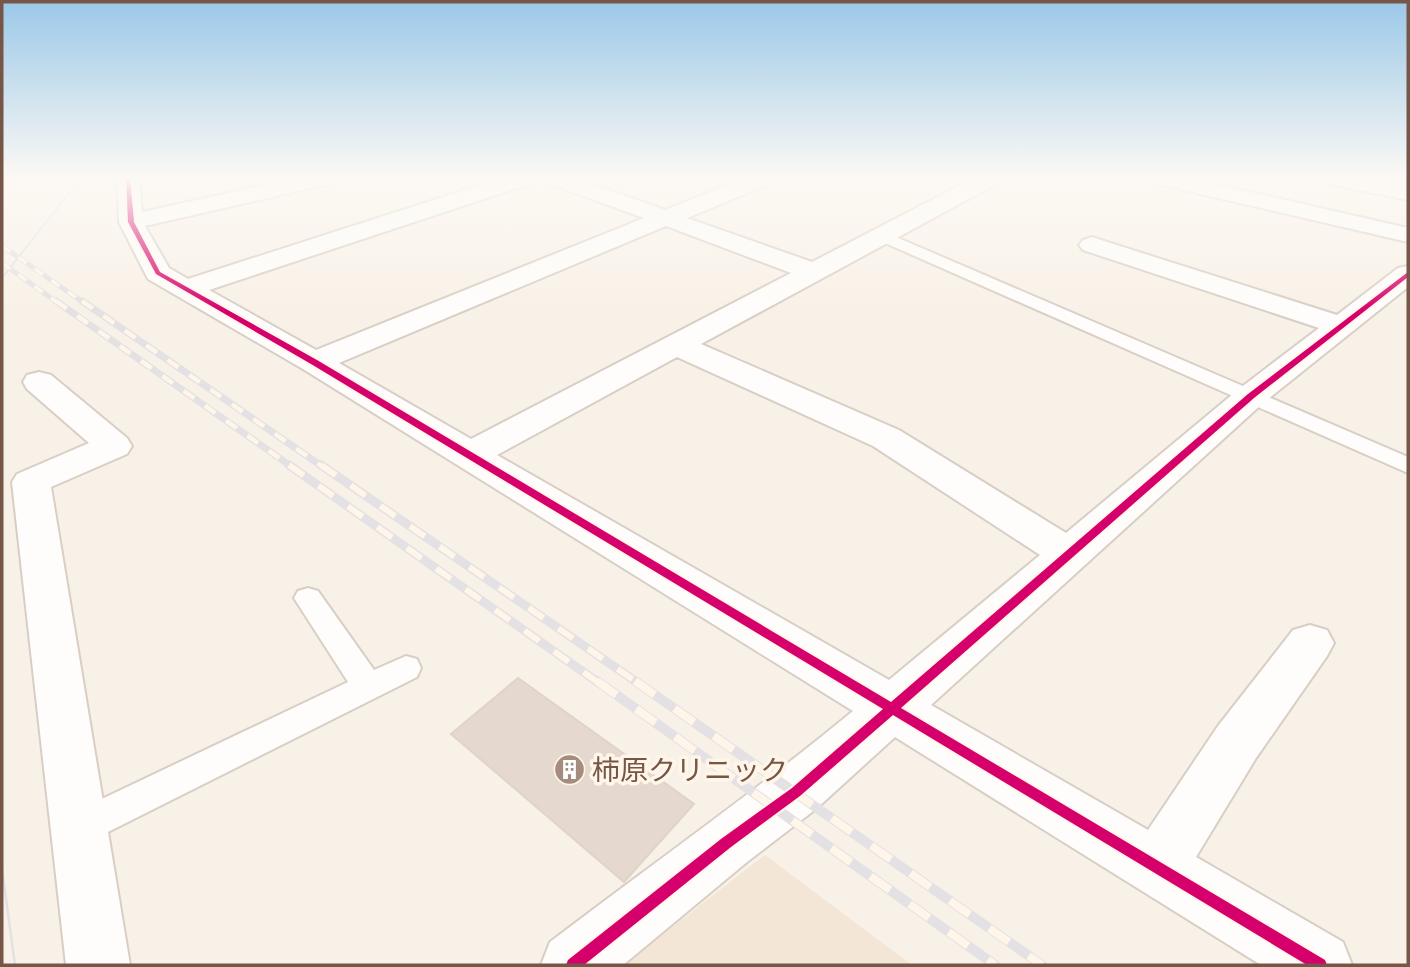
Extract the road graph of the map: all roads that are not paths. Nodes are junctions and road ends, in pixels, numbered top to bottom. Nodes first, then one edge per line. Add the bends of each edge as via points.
1 (131, 222) edge
2 (389, 222) edge
3 (657, 222) edge
4 (678, 222) edge
5 (908, 222) edge
6 (1352, 222) edge
7 (1408, 235) edge
8 (882, 236) junction
9 (1092, 246) dead end
10 (814, 272) junction
11 (1408, 274) edge
12 (185, 289) junction
13 (1342, 326) junction
14 (677, 345) junction
15 (314, 362) junction
16 (39, 382) dead end
17 (1251, 396) junction
18 (469, 455) junction
19 (1408, 466) edge
20 (1069, 554) junction
21 (308, 598) dead end
22 (1310, 643) dead end
23 (406, 668) dead end
24 (368, 686) junction
25 (893, 708) junction
26 (79, 828) junction
27 (1157, 867) junction
28 (99, 965) edge
29 (573, 965) edge
30 (1320, 965) edge

1 - 12 street via 158,273
2 - 12 street
3 - 15 street
4 - 10 street
5 - 8 street
6 - 7 street
8 - 10 street
8 - 17 lane
9 - 13 street
10 - 14 street
11 - 13 street
12 - 15 street
13 - 17 street
14 - 18 street
14 - 20 street via 886,439
15 - 18 street
16 - 26 street via 114,446 31,482
17 - 19 lane
17 - 20 street
18 - 25 street
20 - 25 street
21 - 24 lane
22 - 27 street via 1237,743
23 - 24 lane
24 - 26 lane
25 - 27 street
25 - 29 street via 796,792
26 - 28 street
27 - 30 street

